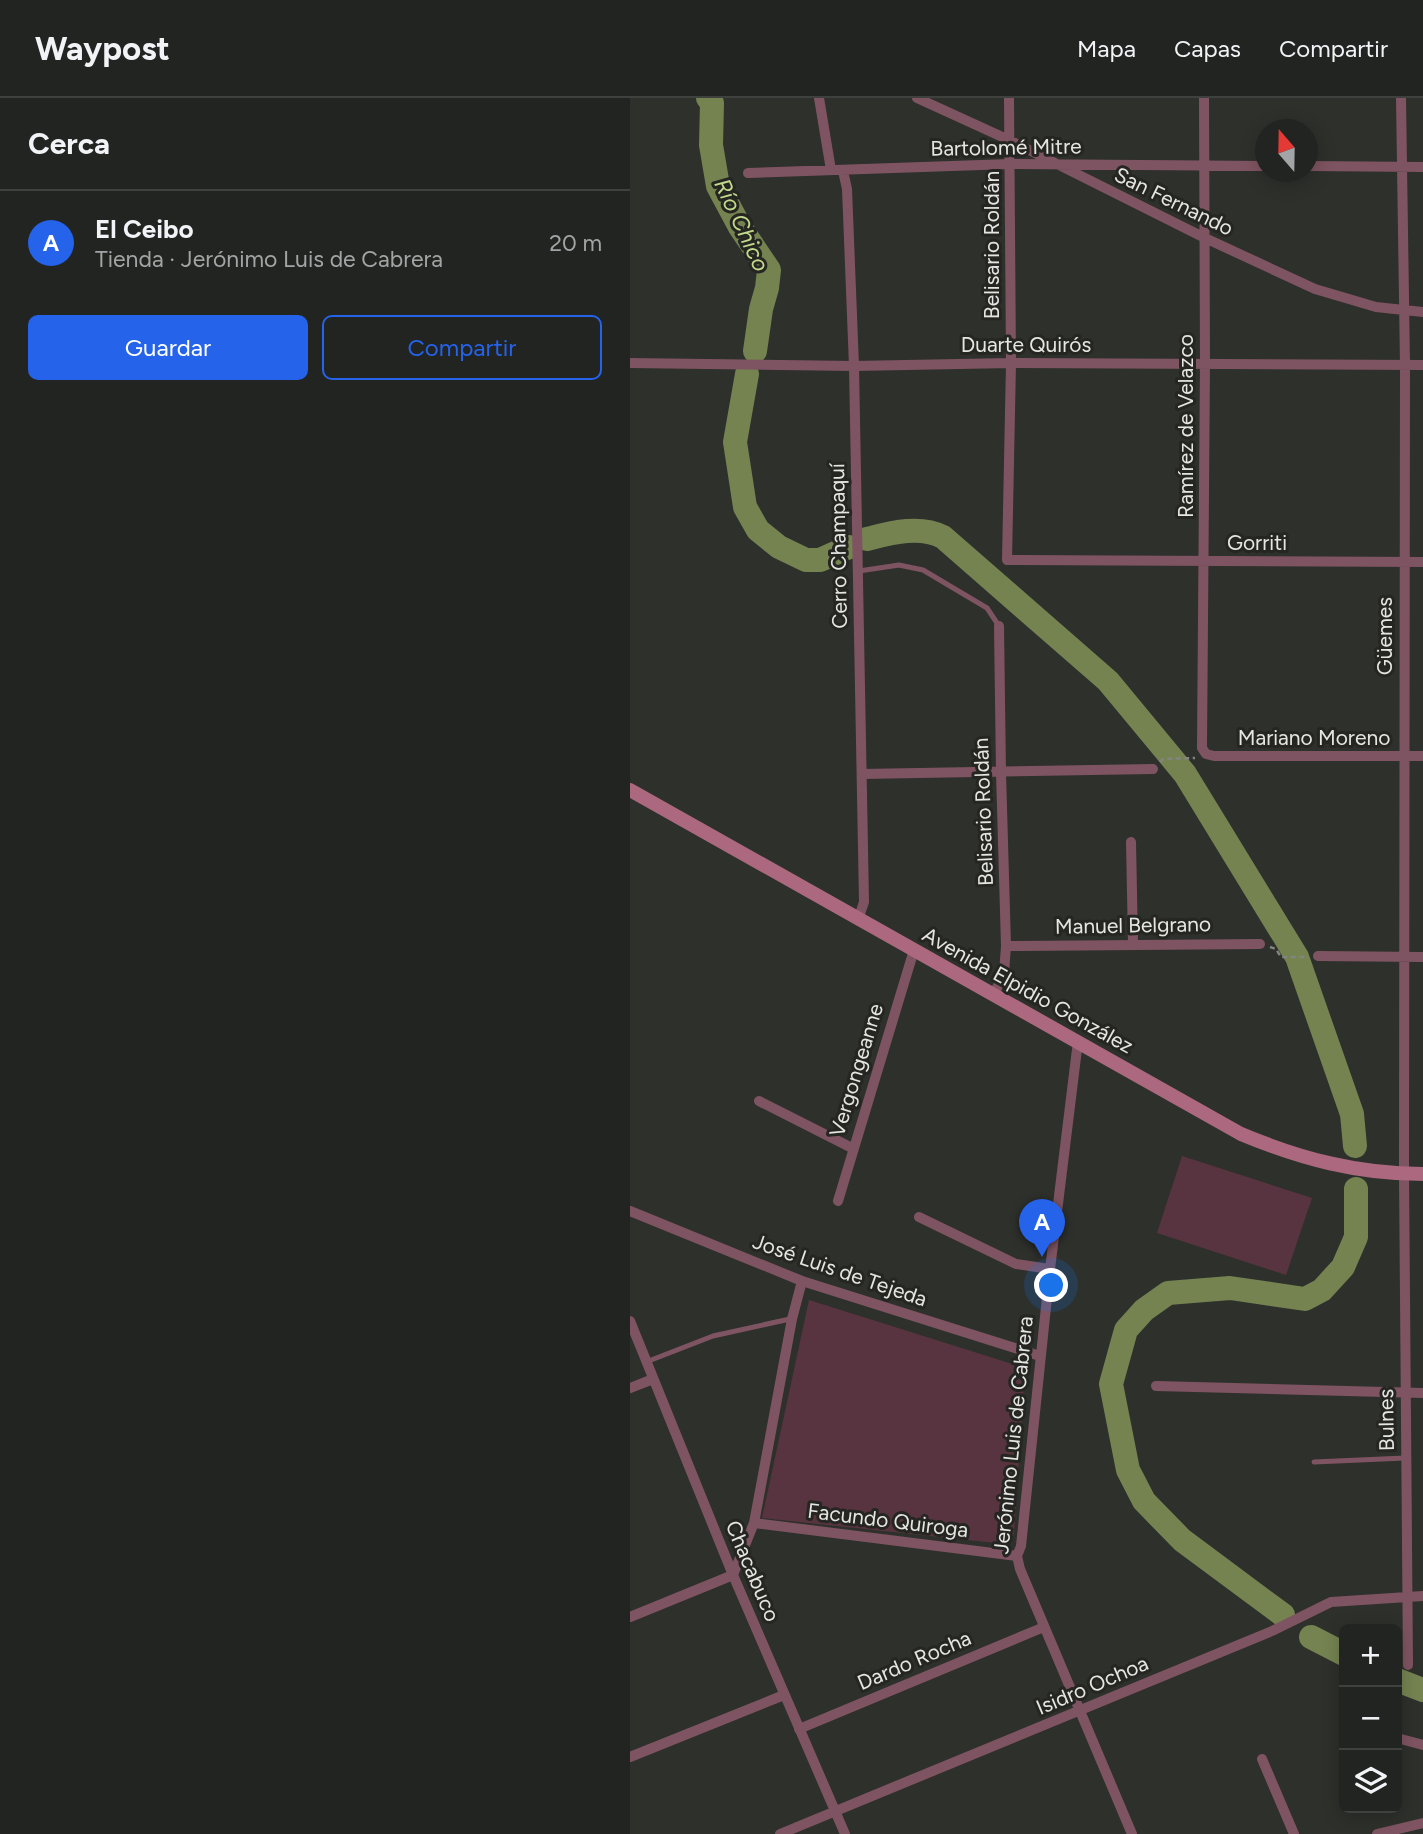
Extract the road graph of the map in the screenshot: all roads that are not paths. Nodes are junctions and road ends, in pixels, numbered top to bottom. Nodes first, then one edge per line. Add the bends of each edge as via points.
1 (819, 98) edge
2 (917, 98) edge
3 (1009, 98) edge
4 (1203, 98) edge
5 (1401, 98) edge
6 (1009, 140) junction
7 (1010, 164) junction
8 (1054, 164) junction
9 (1205, 166) junction
10 (1255, 166) edge
11 (1318, 166) edge
12 (1402, 167) junction
13 (1423, 167) edge
14 (831, 170) junction
15 (844, 171) junction
16 (748, 173) dead end
17 (1205, 238) junction
18 (1404, 310) junction
19 (1423, 312) edge
20 (630, 363) edge
21 (1011, 363) junction
22 (1205, 363) junction
23 (1405, 365) junction
24 (1423, 365) edge
25 (854, 366) junction
26 (1007, 560) joint
27 (1204, 561) junction
28 (1403, 562) junction
29 (1423, 562) edge
30 (858, 571) junction
31 (999, 626) joint
32 (1202, 756) joint
33 (1404, 756) junction
34 (1423, 756) edge
35 (1153, 769) dead end
36 (1000, 772) junction
37 (862, 774) junction
38 (631, 795) edge
39 (1131, 842) dead end
40 (858, 920) junction
41 (1133, 943) junction
42 (1260, 944) dead end
43 (1006, 946) junction
44 (914, 950) junction
45 (1318, 956) dead end
46 (1405, 957) junction
47 (1423, 957) edge
48 (994, 994) junction
49 (1078, 1041) junction
50 (759, 1101) dead end
51 (852, 1148) junction
52 (1404, 1174) junction
53 (1423, 1174) edge
54 (838, 1201) dead end
55 (630, 1211) edge
56 (919, 1217) dead end
57 (1050, 1269) junction
58 (802, 1281) junction
59 (792, 1319) junction
60 (630, 1321) edge
61 (1040, 1356) junction
62 (646, 1362) junction
63 (653, 1379) junction
64 (1156, 1386) dead end
65 (630, 1388) edge
66 (1405, 1393) junction
67 (1423, 1393) edge
68 (1406, 1458) junction
69 (1314, 1462) dead end
70 (754, 1523) junction
71 (1017, 1556) junction
72 (733, 1575) junction
73 (1408, 1596) junction
74 (1423, 1596) edge
75 (630, 1617) edge
76 (1044, 1627) junction
77 (1408, 1665) dead end
78 (784, 1695) junction
79 (1082, 1711) junction
80 (799, 1729) junction
81 (1402, 1739) edge
82 (1423, 1745) edge
83 (630, 1757) edge
84 (1262, 1759) dead end
85 (836, 1811) junction
86 (1423, 1823) edge
87 (1383, 1833) edge
88 (780, 1834) edge
89 (845, 1834) edge
90 (1132, 1834) edge
91 (1294, 1834) edge

1 - 14 street
2 - 6 street, San Fernando
3 - 6 street, Belisario Roldán
4 - 9 street, Ramírez de Velazco
5 - 12 street, Güemes
6 - 7 street, Belisario Roldán
6 - 8 street, San Fernando
7 - 8 street, Bartolomé Mitre
7 - 15 street, Bartolomé Mitre
7 - 21 street, Belisario Roldán
8 - 9 street, Bartolomé Mitre
8 - 17 street, San Fernando
9 - 10 street, Bartolomé Mitre
9 - 17 street, Ramírez de Velazco
11 - 12 street
12 - 13 street
12 - 18 street, Güemes
14 - 15 street, Bartolomé Mitre
14 - 16 street, Bartolomé Mitre
15 - 25 street, Cerro Champaquí
17 - 18 street, San Fernando via 1315,289 1376,307
17 - 22 street, Ramírez de Velazco
18 - 19 street, San Fernando
18 - 23 street, Güemes
20 - 25 street, Duarte Quirós
21 - 22 street, Duarte Quirós
21 - 25 street, Duarte Quirós
21 - 26 street, Belisario Roldán
22 - 23 street, Duarte Quirós
22 - 27 street, Ramírez de Velazco
23 - 24 street, Duarte Quirós
23 - 28 street, Güemes
25 - 30 street, Cerro Champaquí
26 - 27 street, Gorriti
27 - 28 street, Gorriti
27 - 32 street, Ramírez de Velazco
28 - 29 street, Gorriti
28 - 33 street, Güemes
30 - 31 lane via 900,565 923,570 987,608
30 - 37 street, Cerro Champaquí
31 - 36 street, Belisario Roldán
32 - 33 street, Mariano Moreno
33 - 34 street, Mariano Moreno
33 - 46 street, Güemes
35 - 36 street
36 - 37 street
36 - 43 street, Belisario Roldán
37 - 40 street, Cerro Champaquí via 864,902
38 - 40 main road, Avenida Elpidio González
39 - 41 street
40 - 44 main road, Avenida Elpidio González
41 - 42 street, Manuel Belgrano
41 - 43 street, Manuel Belgrano
43 - 48 street, Belisario Roldán via 1004,973
44 - 48 main road, Avenida Elpidio González
44 - 51 street, Vergongeanne
45 - 46 street
46 - 47 street
46 - 52 street, Güemes
48 - 49 main road, Avenida Elpidio González
49 - 52 main road, Avenida Elpidio González via 1260,1142 1343,1168
49 - 57 street, Jerónimo Luis de Cabrera
50 - 51 street
51 - 54 street, Vergongeanne
52 - 53 main road, Avenida Elpidio González
52 - 66 street, Bulnes
55 - 58 street, José Luis de Tejeda
56 - 57 street via 1016,1264
57 - 61 street, Jerónimo Luis de Cabrera
58 - 59 street
58 - 61 street, José Luis de Tejeda
59 - 62 lane via 713,1336
59 - 70 street
60 - 62 street, Chacabuco
61 - 71 street, Jerónimo Luis de Cabrera
62 - 63 street, Chacabuco
63 - 65 street
63 - 72 street, Chacabuco
64 - 66 street
66 - 67 street
66 - 68 street, Bulnes
68 - 69 lane
68 - 73 street, Bulnes
70 - 71 street, Facundo Quiroga
70 - 72 street
71 - 76 street, Jerónimo Luis de Cabrera
72 - 75 street
72 - 78 street, Chacabuco
73 - 74 street, Isidro Ochoa
73 - 77 street, Bulnes
73 - 79 street, Isidro Ochoa via 1331,1602
76 - 79 street, Jerónimo Luis de Cabrera
76 - 80 street, Dardo Rocha
78 - 80 street, Chacabuco
78 - 83 street
79 - 85 street, Isidro Ochoa
79 - 90 street, Jerónimo Luis de Cabrera
80 - 85 street, Chacabuco
81 - 82 street
84 - 91 street
85 - 88 street, Isidro Ochoa
85 - 89 street, Chacabuco
86 - 87 street

